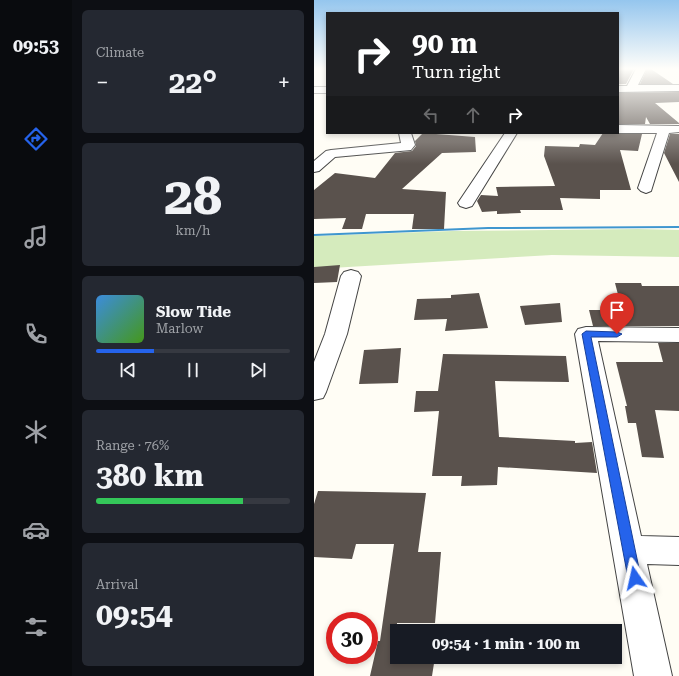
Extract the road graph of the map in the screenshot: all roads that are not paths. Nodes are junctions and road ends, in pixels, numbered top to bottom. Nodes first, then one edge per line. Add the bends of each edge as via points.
1 (619, 129) edge
2 (679, 129) edge
3 (664, 130) junction
4 (405, 134) edge
5 (511, 134) edge
6 (314, 168) edge
7 (646, 188) dead end
8 (466, 203) dead end
9 (351, 276) dead end
10 (679, 335) edge
11 (314, 392) edge
12 (629, 550) junction
13 (679, 551) edge
14 (653, 676) edge

1 - 3 street
2 - 3 street
3 - 7 street
4 - 6 street via 408,145 406,147 331,154
5 - 8 street
9 - 11 street via 336,334
10 - 12 street via 586,334
12 - 13 street
12 - 14 street

